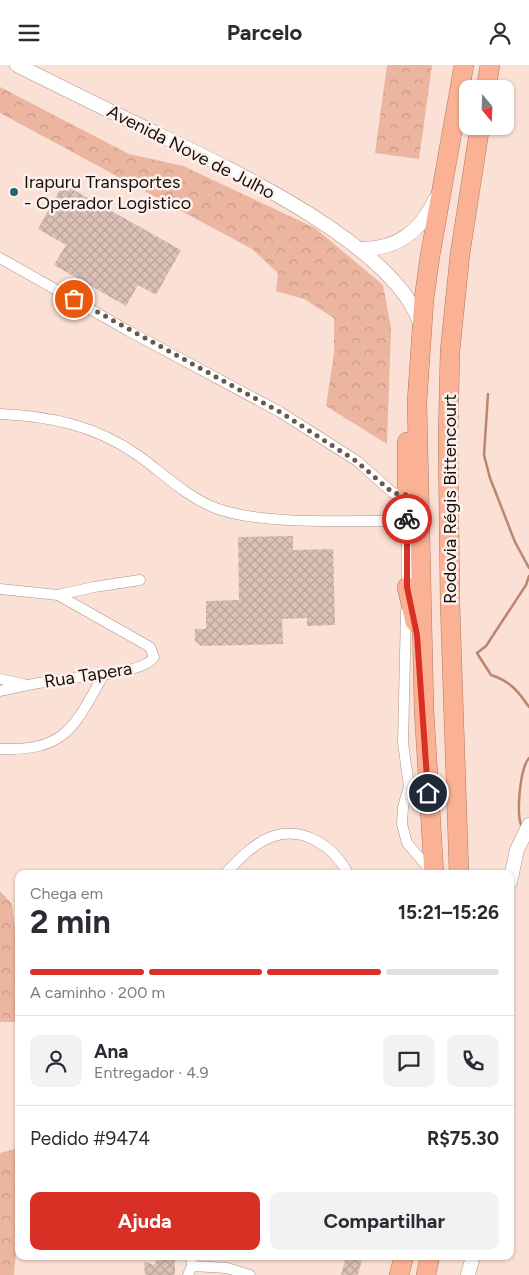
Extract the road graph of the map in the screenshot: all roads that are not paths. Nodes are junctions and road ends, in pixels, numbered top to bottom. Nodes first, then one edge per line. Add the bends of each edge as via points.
1 (17, 65) edge
2 (464, 65) edge
3 (490, 65) edge
4 (488, 80) edge
5 (479, 135) edge
6 (441, 188) junction
7 (359, 249) junction
8 (0, 258) edge
9 (422, 327) junction
10 (417, 401) junction
11 (0, 414) edge
12 (407, 495) junction
13 (407, 521) junction
14 (140, 580) dead end
15 (407, 587) junction
16 (0, 589) edge
17 (58, 595) junction
18 (104, 673) junction
19 (0, 679) edge
20 (29, 685) junction
21 (0, 691) edge
22 (424, 710) junction
23 (0, 749) edge
24 (527, 829) edge
25 (230, 870) edge
26 (346, 870) edge
27 (431, 870) edge
28 (434, 870) edge
29 (459, 870) edge
30 (513, 870) edge
31 (403, 1260) edge
32 (429, 1260) edge
33 (472, 1260) edge
34 (190, 1266) edge
35 (250, 1275) edge
36 (400, 1275) edge
37 (426, 1275) edge
38 (468, 1275) edge

1 - 7 main road, Avenida Nove de Julho via 182,145 292,203
2 - 6 highway, Rodovia Régis Bittencourt
3 - 4 highway
5 - 29 highway, Rodovia Régis Bittencourt via 460,254 450,351 450,603
6 - 7 main road via 415,231 388,246
6 - 9 highway, Rodovia Régis Bittencourt
7 - 9 main road, Avenida Nove de Julho via 402,290 413,305
8 - 12 street via 280,412 356,461 393,493
9 - 10 highway, Rodovia Régis Bittencourt
10 - 12 highway via 407,413
10 - 22 highway, Rodovia Régis Bittencourt
11 - 13 street via 44,417 89,428 132,451 198,500 219,509 274,518
12 - 13 street
13 - 15 street
14 - 17 street
15 - 22 highway via 417,635
15 - 27 street via 403,743 409,786 402,824 407,843
16 - 17 street
17 - 18 street, Rua Tapera via 152,650 153,660 129,669
18 - 20 street, Rua Tapera
18 - 23 street via 80,717 58,739 43,747
19 - 20 street
20 - 21 street, Rua Tapera
22 - 28 highway, Rodovia Régis Bittencourt
24 - 30 main road
25 - 26 street via 258,844 284,834 308,836 318,841
31 - 36 highway
32 - 37 highway
33 - 38 main road
34 - 35 street via 227,1268

